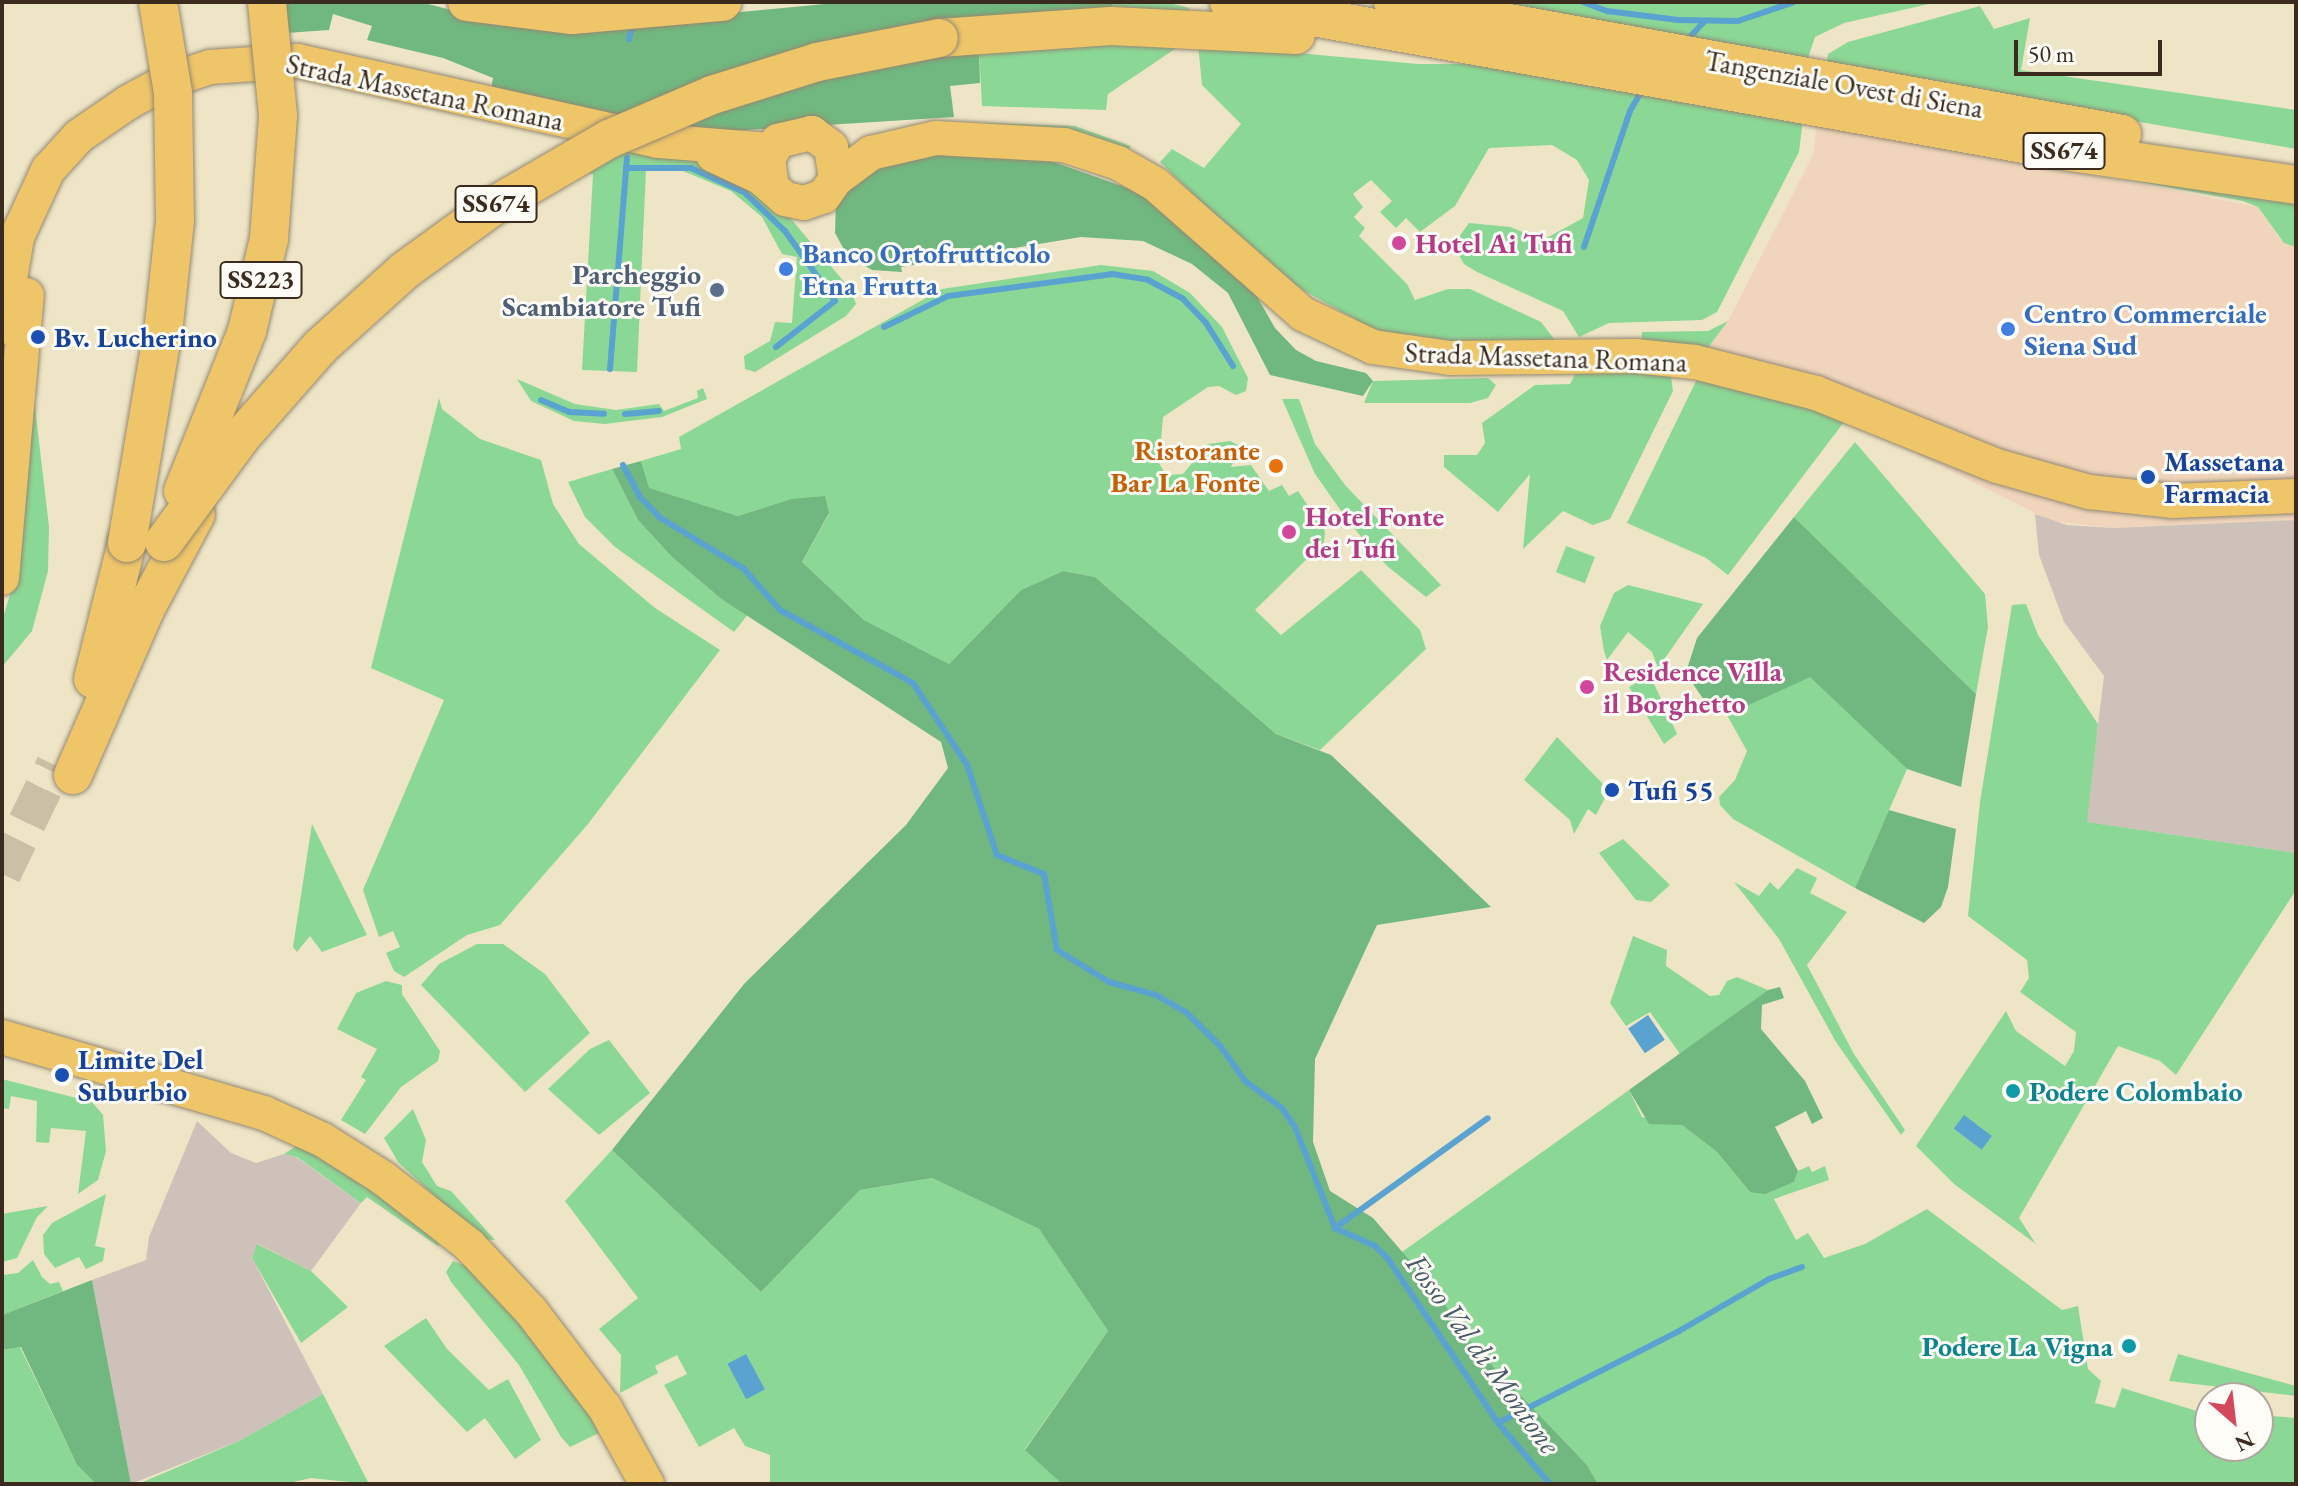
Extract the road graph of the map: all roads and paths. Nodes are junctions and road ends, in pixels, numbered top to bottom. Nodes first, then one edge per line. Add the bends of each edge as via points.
1 (158, 2) edge
2 (267, 2) edge
3 (467, 2) edge
4 (1229, 2) edge
5 (1393, 2) edge
6 (713, 3) edge
7 (1492, 34) junction
8 (1837, 97) junction
9 (113, 113) junction
10 (698, 147) junction
11 (771, 150) junction
12 (2296, 161) edge
13 (834, 163) junction
14 (2296, 185) edge
15 (772, 186) junction
16 (2, 327) edge
17 (320, 347) junction
18 (2296, 496) edge
19 (164, 542) junction
20 (2, 578) edge
21 (93, 679) junction
22 (2, 1037) edge
23 (647, 1484) edge

1 - 21 highway, SS223, bridge via 173,93 175,221 127,543
2 - 19 highway, SS223, bridge via 277,71 278,147 263,269 239,352
3 - 6 highway via 572,15
4 - 7 highway, SS674
5 - 7 highway, Tangenziale Ovest di Siena / SS674
7 - 8 highway, Tangenziale Ovest di Siena / SS674
7 - 17 highway, SS674, bridge via 1057,27 939,38 772,74 609,139 466,224 382,289
8 - 12 highway, Tangenziale Ovest di Siena / SS674
8 - 14 highway, Tangenziale Ovest di Siena / SS674
9 - 10 main road, Strada Massetana Romana via 155,87 196,71 285,60
9 - 16 main road, Strada Massetana Romana via 70,144 34,194 10,265
9 - 20 main road, Strada Massetana Romana via 54,203 33,265 23,322 11,523
10 - 11 main road, Strada Massetana Romana
10 - 15 main road, Strada Massetana Romana
11 - 13 main road, Strada Massetana Romana via 800,132
11 - 15 main road via 766,168
13 - 15 main road, Strada Massetana Romana via 824,196 804,203 785,199
13 - 18 main road, Strada Massetana Romana via 887,133 1042,141 1141,174 1191,211 1303,314 1373,347 1450,358 1635,356 1695,362 1816,393 1997,466 2089,492 2172,501
17 - 19 highway, SS674, bridge via 219,464
17 - 21 highway, SS223 via 182,536 64,770
19 - 21 highway, SS223
22 - 23 main road via 264,1113 323,1140 383,1178 469,1245 531,1311 605,1408

